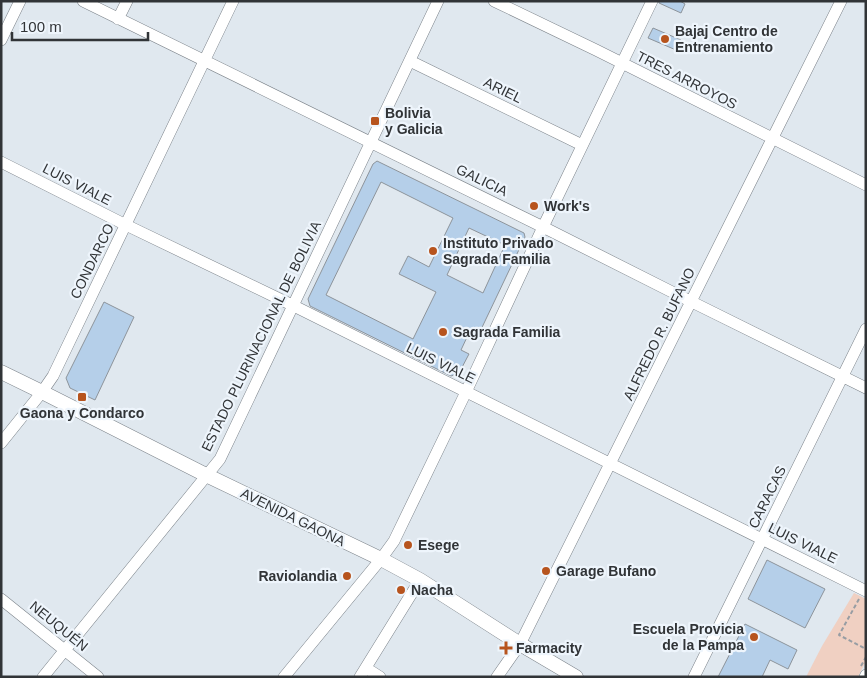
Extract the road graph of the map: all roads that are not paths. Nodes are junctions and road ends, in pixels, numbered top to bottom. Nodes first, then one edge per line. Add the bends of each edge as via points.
1 (20, 1) edge
2 (83, 1) edge
3 (127, 1) edge
4 (234, 1) edge
5 (438, 1) edge
6 (494, 1) edge
7 (652, 1) edge
8 (841, 1) edge
9 (118, 19) junction
10 (1, 40) edge
11 (204, 61) junction
12 (410, 61) junction
13 (622, 64) junction
14 (772, 139) junction
15 (371, 142) junction
16 (582, 145) junction
17 (1, 162) edge
18 (866, 185) edge
19 (126, 225) junction
20 (543, 227) junction
21 (692, 302) junction
22 (292, 305) junction
23 (866, 329) edge
24 (1, 372) edge
25 (842, 377) junction
26 (866, 388) edge
27 (42, 392) junction
28 (466, 392) junction
29 (1, 443) edge
30 (611, 464) junction
31 (206, 475) junction
32 (762, 540) junction
33 (381, 559) junction
34 (420, 580) junction
35 (865, 591) edge
36 (1, 599) edge
37 (520, 644) junction
38 (64, 650) junction
39 (363, 672) edge
40 (43, 677) edge
41 (98, 677) edge
42 (284, 677) edge
43 (380, 677) edge
44 (497, 677) edge
45 (576, 677) edge
46 (694, 677) edge

1 - 10 street
2 - 9 street, GALICIA
3 - 9 street
4 - 11 street, CONDARCO
5 - 12 street, ESTADO PLURINACIONAL DE BOLIVIA
6 - 13 street, TRES ARROYOS
7 - 13 street
8 - 14 street, ALFREDO R. BUFANO
9 - 11 street, GALICIA
11 - 15 street, GALICIA
11 - 19 street, CONDARCO
12 - 15 street, ESTADO PLURINACIONAL DE BOLIVIA
12 - 16 street, ARIEL
13 - 14 street, TRES ARROYOS
13 - 16 street
14 - 18 street, TRES ARROYOS
14 - 21 street, ALFREDO R. BUFANO
15 - 20 street, GALICIA
15 - 22 street, ESTADO PLURINACIONAL DE BOLIVIA
16 - 20 street
17 - 19 street, LUIS VIALE
19 - 22 street, LUIS VIALE
19 - 27 street, CONDARCO via 53,376
20 - 21 street, GALICIA
20 - 28 street
21 - 25 street, GALICIA
21 - 30 street, ALFREDO R. BUFANO
22 - 28 street, LUIS VIALE
22 - 31 street, ESTADO PLURINACIONAL DE BOLIVIA via 220,459
23 - 25 street, CARACAS
24 - 27 main road, AVENIDA GAONA
25 - 26 street, GALICIA
25 - 32 street, CARACAS
27 - 29 street, CONDARCO
27 - 31 main road, AVENIDA GAONA
28 - 30 street, LUIS VIALE
28 - 33 street via 394,541
30 - 32 street, LUIS VIALE
30 - 37 street, ALFREDO R. BUFANO
31 - 33 main road, AVENIDA GAONA
31 - 38 street, ESTADO PLURINACIONAL DE BOLIVIA
32 - 35 street, LUIS VIALE
32 - 46 street, CARACAS
33 - 34 main road, AVENIDA GAONA
33 - 42 street
34 - 37 main road, AVENIDA GAONA
34 - 39 street
36 - 38 street, NEUQUÉN
37 - 44 street, ALFREDO R. BUFANO
37 - 45 main road, AVENIDA GAONA
38 - 40 street, ESTADO PLURINACIONAL DE BOLIVIA
38 - 41 street, NEUQUÉN
39 - 43 street

